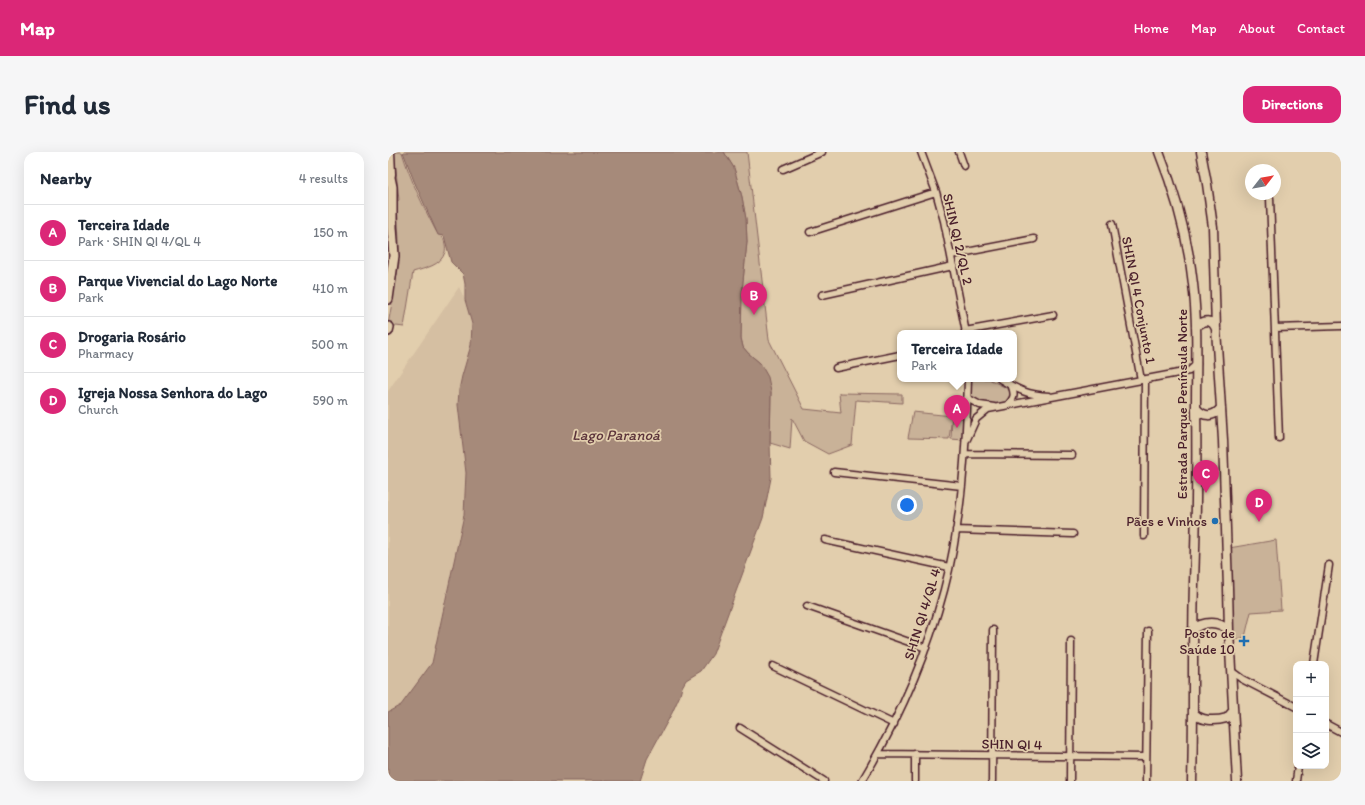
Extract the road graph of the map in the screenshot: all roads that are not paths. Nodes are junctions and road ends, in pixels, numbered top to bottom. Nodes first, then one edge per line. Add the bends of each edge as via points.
1 (390, 152) edge
2 (822, 152) edge
3 (921, 152) edge
4 (959, 152) edge
5 (1159, 152) edge
6 (1201, 152) edge
7 (964, 166) dead end
8 (388, 168) edge
9 (783, 169) dead end
10 (392, 187) junction
11 (936, 192) junction
12 (1270, 200) edge
13 (1112, 224) dead end
14 (392, 227) junction
15 (810, 232) dead end
16 (1034, 239) dead end
17 (388, 240) edge
18 (951, 255) junction
19 (953, 266) junction
20 (822, 295) dead end
21 (388, 299) edge
22 (1053, 315) dead end
23 (1341, 326) edge
24 (1196, 327) junction
25 (1216, 328) junction
26 (1276, 328) junction
27 (966, 330) edge
28 (976, 330) edge
29 (897, 356) edge
30 (1197, 364) junction
31 (836, 368) dead end
32 (1189, 371) junction
33 (1197, 377) junction
34 (1143, 380) junction
35 (968, 382) edge
36 (1004, 382) edge
37 (1012, 387) junction
38 (1053, 396) junction
39 (967, 398) junction
40 (1008, 405) junction
41 (997, 407) junction
42 (1196, 408) junction
43 (1221, 408) junction
44 (1279, 438) dead end
45 (966, 442) junction
46 (965, 454) junction
47 (1072, 455) dead end
48 (834, 472) dead end
49 (962, 486) junction
50 (956, 530) junction
51 (1073, 534) dead end
52 (1144, 536) dead end
53 (825, 540) dead end
54 (1329, 565) dead end
55 (949, 567) junction
56 (807, 606) dead end
57 (993, 630) dead end
58 (1192, 630) junction
59 (1229, 630) junction
60 (1148, 631) dead end
61 (1071, 641) dead end
62 (926, 648) junction
63 (1314, 661) edge
64 (773, 666) dead end
65 (1231, 671) junction
66 (1242, 679) junction
67 (1231, 681) junction
68 (1293, 705) edge
69 (1233, 711) junction
70 (1193, 712) junction
71 (894, 724) junction
72 (1329, 726) edge
73 (740, 728) dead end
74 (1341, 732) edge
75 (878, 754) junction
76 (915, 754) junction
77 (992, 755) junction
78 (1070, 757) junction
79 (1146, 757) junction
80 (1298, 769) edge
81 (824, 781) edge
82 (862, 781) edge
83 (915, 781) edge
84 (992, 781) edge
85 (1070, 781) edge
86 (1146, 781) edge
87 (1192, 781) edge
88 (1237, 781) edge
89 (1296, 781) edge

1 - 10 main road
2 - 9 street
3 - 11 street, SHIN QI 2/QL 2
4 - 7 street
5 - 24 main road, Estrada Parque Península Norte via 1185,232 1194,285
6 - 25 main road via 1213,228
8 - 10 highway
10 - 14 highway
11 - 15 street
11 - 18 street, SHIN QI 2/QL 2
12 - 26 street
13 - 34 street, SHIN QI 4 Conjunto 1
14 - 17 main road
14 - 21 highway via 394,256
16 - 18 street
18 - 19 street, SHIN QI 2/QL 2
19 - 20 street
19 - 27 street, SHIN QI 2/QL 2
22 - 28 street
23 - 26 street
24 - 25 main road via 1207,321
24 - 30 main road, Estrada Parque Península Norte
25 - 43 main road
26 - 44 street
29 - 31 street
30 - 32 street
30 - 33 main road, Estrada Parque Península Norte
32 - 33 street
32 - 34 street, SHIN QI 4/QL 4
33 - 42 main road, Estrada Parque Península Norte
34 - 38 street, SHIN QI 4/QL 4
34 - 52 street, SHIN QI 4 Conjunto 1
35 - 39 street, SHIN QI 4/QL 4
36 - 37 street, SHIN QI 4/QL 4
37 - 38 street, SHIN QI 4/QL 4 via 1033,395
37 - 40 street via 1014,398
38 - 40 street, SHIN QI 4/QL 4
39 - 41 street via 984,406
39 - 45 street, SHIN QI 4/QL 4
40 - 41 street, SHIN QI 4/QL 4
41 - 45 street, SHIN QI 4/QL 4 via 984,412 976,419
42 - 43 main road via 1208,416
42 - 58 main road, Estrada Parque Península Norte via 1196,540
43 - 59 main road
45 - 46 street, SHIN QI 4/QL 4
46 - 47 street
46 - 49 street, SHIN QI 4/QL 4
48 - 49 street
49 - 50 street, SHIN QI 4/QL 4
50 - 51 street
50 - 55 street, SHIN QI 4/QL 4
53 - 55 street
54 - 63 street
55 - 62 street, SHIN QI 4/QL 4
56 - 62 street
57 - 77 street
58 - 59 main road via 1201,624 1209,623
58 - 70 main road, Estrada Parque Península Norte
59 - 65 main road
60 - 79 street
61 - 78 street
62 - 71 street, SHIN QI 4/QL 4
64 - 71 street
65 - 66 street
65 - 67 main road
66 - 67 street
66 - 68 street
67 - 69 main road
69 - 70 main road via 1227,718 1215,720 1200,718
69 - 88 main road
70 - 87 main road, Estrada Parque Península Norte
71 - 75 street, SHIN QI 4/QL 4
72 - 74 street
73 - 81 street
75 - 76 street, SHIN QI 4
75 - 82 street, SHIN QI 4/QL 4
76 - 77 street, SHIN QI 4
76 - 83 street
77 - 78 street, SHIN QI 4
77 - 84 street
78 - 79 street, SHIN QI 4
78 - 85 street
79 - 86 street
80 - 89 street

